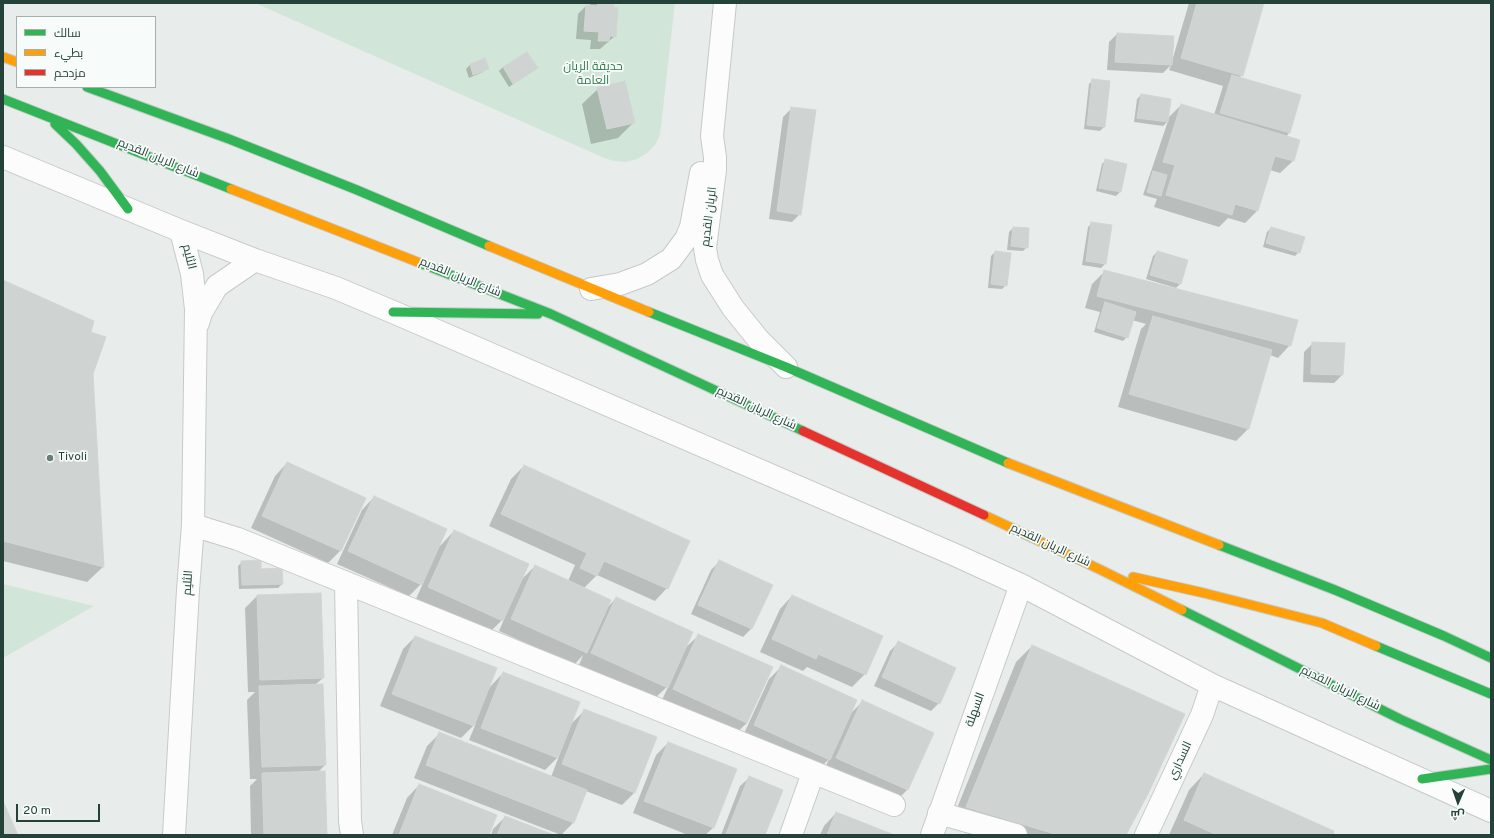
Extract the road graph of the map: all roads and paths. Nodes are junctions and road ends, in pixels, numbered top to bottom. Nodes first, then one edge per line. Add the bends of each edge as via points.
1 (725, 3) edge
2 (3, 57) edge
3 (16, 62) edge
4 (90, 88) edge
5 (3, 99) edge
6 (43, 114) junction
7 (712, 136) junction
8 (3, 157) edge
9 (128, 209) junction
10 (181, 231) junction
11 (254, 260) junction
12 (591, 289) junction
13 (393, 312) junction
14 (551, 314) junction
15 (196, 330) junction
16 (786, 367) junction
17 (193, 525) junction
18 (1099, 569) junction
19 (346, 583) junction
20 (1021, 585) junction
21 (1491, 658) edge
22 (1212, 685) junction
23 (1491, 694) edge
24 (1491, 760) edge
25 (1491, 769) edge
26 (813, 773) junction
27 (1422, 779) junction
28 (894, 805) dead end
29 (1491, 811) edge
30 (939, 813) junction
31 (174, 835) edge
32 (352, 835) edge
33 (791, 835) edge
34 (932, 835) edge
35 (1016, 835) edge
36 (1146, 835) edge

1 - 7 street, الريان القديم
2 - 3 street
4 - 12 street via 229,139 357,190
5 - 6 street, شارع الريان القديم
6 - 9 street via 76,144
6 - 14 street, شارع الريان القديم
7 - 12 street, الريان القديم via 702,169 691,227 686,240 671,259 647,274 620,284
7 - 16 street, الريان القديم via 715,170 705,248 709,268 733,308 758,339
8 - 9 street
9 - 10 street
10 - 11 street
10 - 15 street, الثليم via 192,274
11 - 13 street via 336,288
11 - 15 street, الثليم via 218,286 201,313
12 - 16 street
13 - 14 street
13 - 20 street
14 - 18 street, شارع الريان القديم
15 - 17 street, الثليم
16 - 21 street via 1012,464 1335,590
17 - 19 street via 238,539
17 - 31 street, الثليم
18 - 23 street via 1322,623
18 - 24 street, شارع الريان القديم via 1400,719
19 - 26 street
19 - 32 street
20 - 22 street
20 - 30 street, السهلة
22 - 27 street
22 - 36 street, السداري via 1202,715
25 - 27 street
26 - 28 street
26 - 33 street
27 - 29 street
30 - 34 street, السهلة
30 - 35 street

